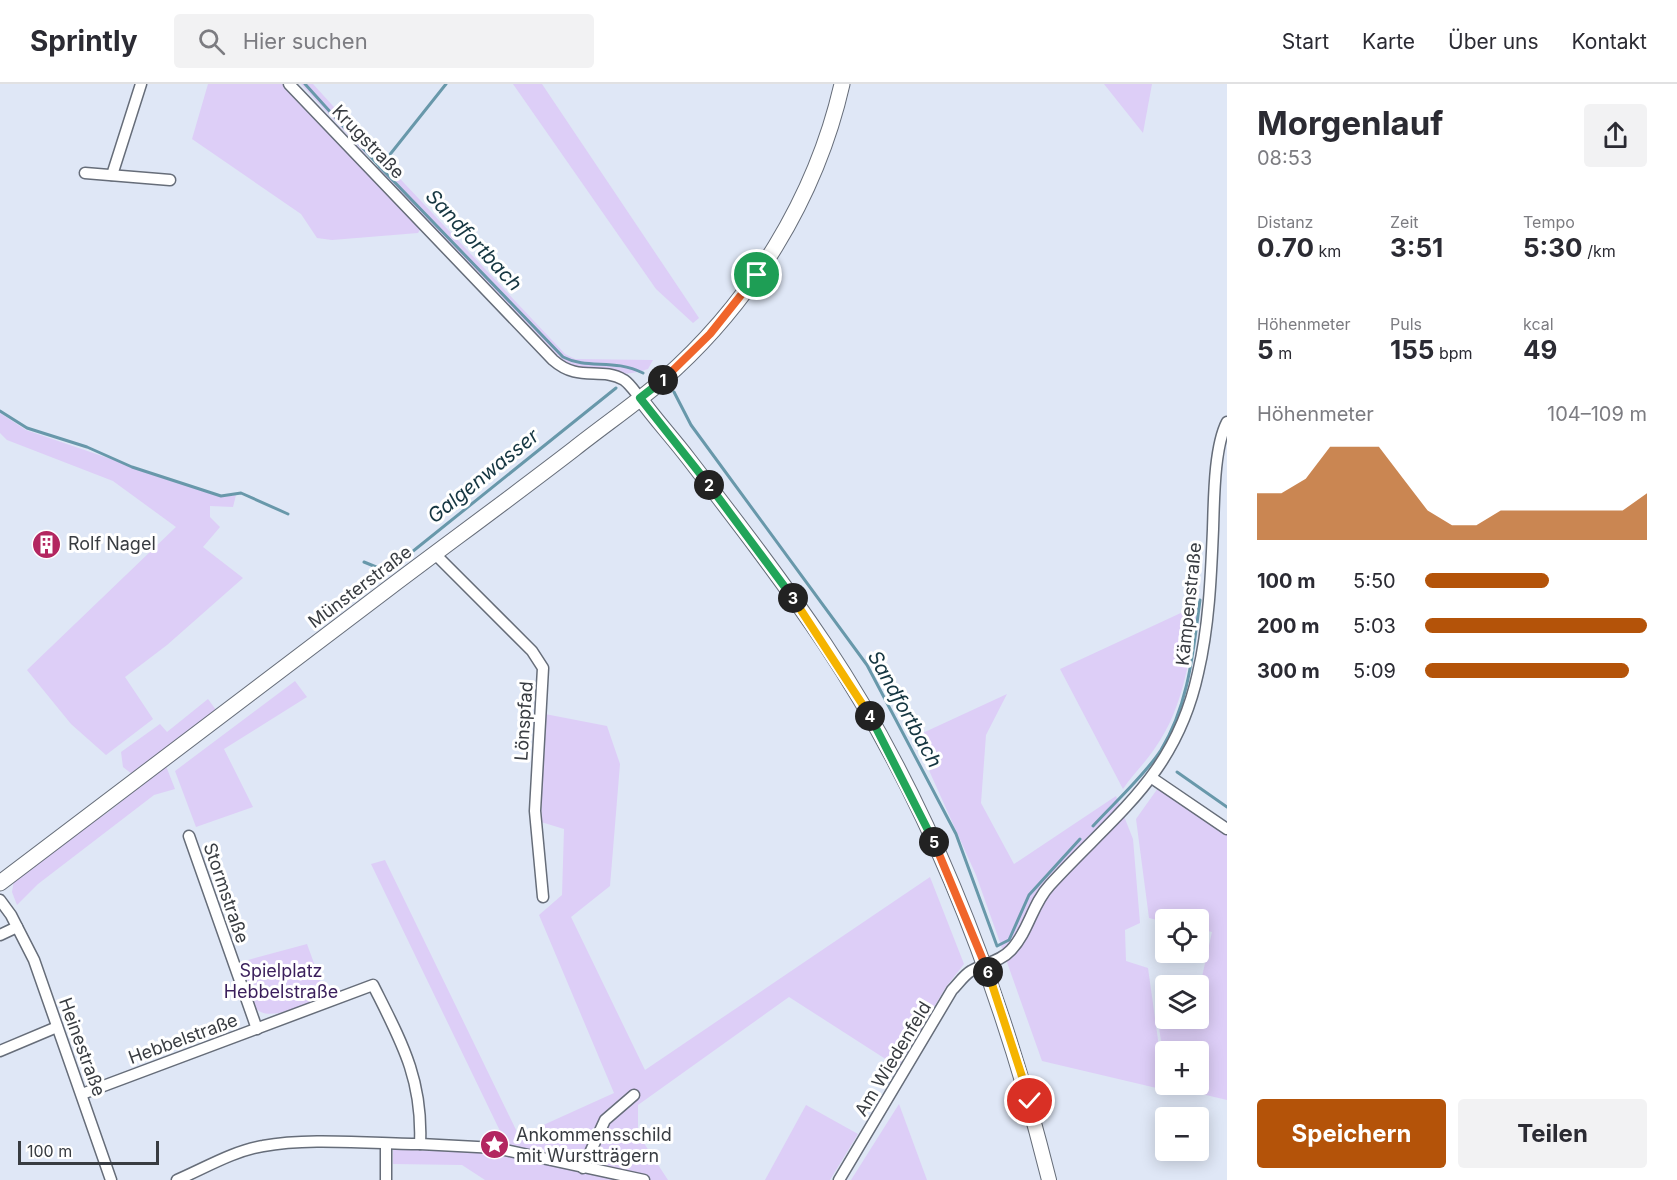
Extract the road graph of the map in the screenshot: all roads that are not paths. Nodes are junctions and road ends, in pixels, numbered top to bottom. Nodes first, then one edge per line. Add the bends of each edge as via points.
1 (141, 84) edge
2 (289, 84) edge
3 (842, 84) edge
4 (85, 173) dead end
5 (112, 175) junction
6 (170, 180) dead end
7 (640, 398) junction
8 (1227, 422) edge
9 (435, 554) junction
10 (1152, 778) junction
11 (1227, 829) edge
12 (189, 836) dead end
13 (0, 883) edge
14 (543, 897) dead end
15 (0, 900) edge
16 (17, 927) junction
17 (0, 935) edge
18 (985, 965) junction
19 (57, 1027) junction
20 (257, 1029) junction
21 (0, 1051) edge
22 (82, 1094) junction
23 (634, 1095) dead end
24 (386, 1144) junction
25 (420, 1144) junction
26 (583, 1168) junction
27 (111, 1180) edge
28 (177, 1180) edge
29 (386, 1180) edge
30 (644, 1180) edge
31 (839, 1180) edge
32 (1049, 1180) edge

1 - 5 street
2 - 7 street, Krugstraße via 553,360 574,373 613,376 624,381
3 - 7 main road, Münsterstraße via 820,154 800,203 776,246 710,334
4 - 5 street
5 - 6 street
7 - 9 main road, Münsterstraße
7 - 18 main road via 767,561 868,712 941,856
8 - 10 street, Kämpenstraße via 1215,481 1206,632 1198,676 1182,724
9 - 13 main road, Münsterstraße
9 - 14 street, Lönspfad via 532,651 543,668 535,811
10 - 11 street
10 - 18 street, Kämpenstraße via 1049,886 1010,952
12 - 20 street, Stormstraße
15 - 16 street, Heinestraße
16 - 17 street
16 - 19 street, Heinestraße via 34,960
18 - 31 street, Am Wiedenfeld via 969,971 952,990
18 - 32 main road via 1030,1101
19 - 21 street
19 - 22 street, Heinestraße
20 - 22 street, Hebbelstraße
20 - 25 street, Hebbelstraße via 373,985 407,1055 418,1090
22 - 27 street, Heinestraße
23 - 26 street via 605,1120
24 - 25 street
24 - 28 street via 263,1146 242,1151
24 - 29 street
25 - 26 street via 496,1148
26 - 30 street

